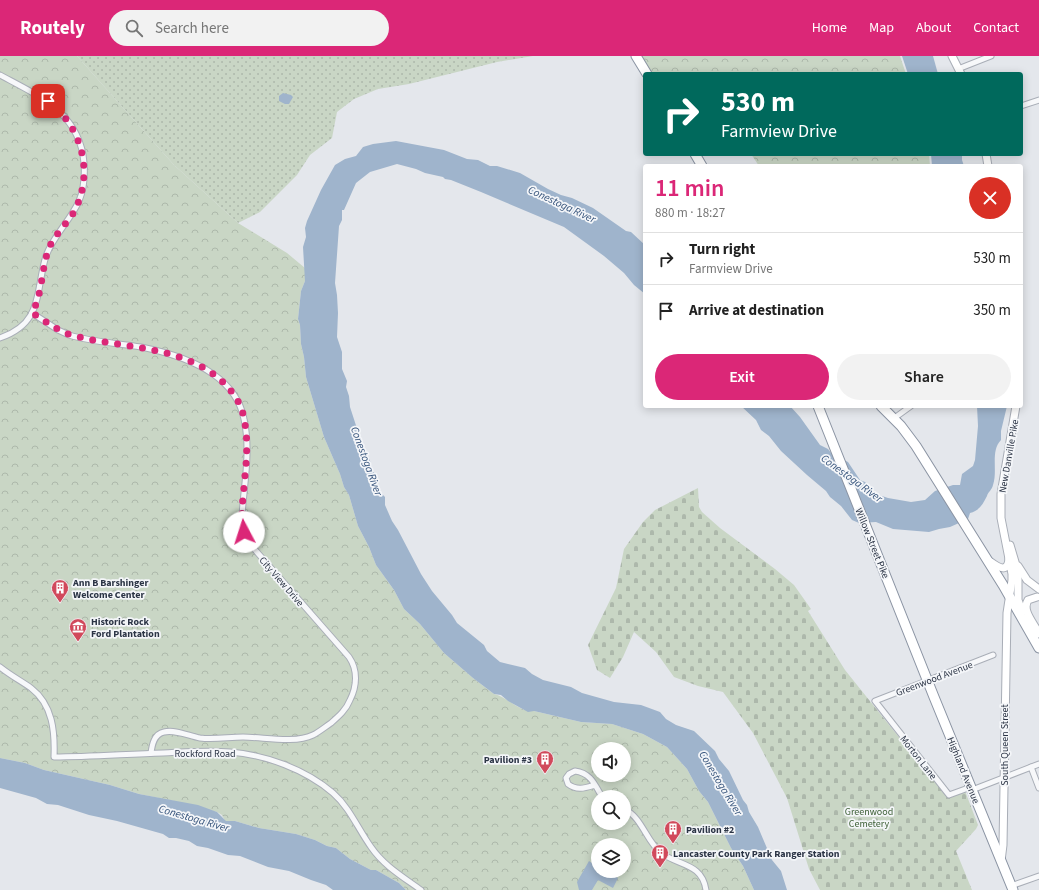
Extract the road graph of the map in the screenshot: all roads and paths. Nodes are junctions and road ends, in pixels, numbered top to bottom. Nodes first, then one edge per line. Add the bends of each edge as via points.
1 (636, 56) edge
2 (952, 56) edge
3 (991, 56) edge
4 (646, 72) edge
5 (960, 72) edge
6 (0, 75) edge
7 (1039, 100) edge
8 (1023, 105) edge
9 (32, 313) junction
10 (0, 338) edge
11 (819, 408) edge
12 (883, 408) edge
13 (908, 408) edge
14 (1016, 408) edge
15 (893, 419) junction
16 (1003, 529) junction
17 (983, 553) junction
18 (1009, 556) junction
19 (1016, 563) junction
20 (1039, 589) edge
21 (1013, 597) junction
22 (1038, 597) edge
23 (1039, 634) edge
24 (1039, 638) edge
25 (1039, 648) edge
26 (993, 655) dead end
27 (0, 667) edge
28 (928, 680) junction
29 (875, 701) joint
30 (151, 753) junction
31 (1039, 764) edge
32 (1031, 767) junction
33 (1004, 778) junction
34 (595, 785) junction
35 (1039, 788) edge
36 (971, 789) junction
37 (598, 790) edge
38 (631, 813) edge
39 (1001, 861) junction
40 (1039, 876) edge
41 (1012, 888) edge
42 (421, 890) edge
43 (706, 890) edge

1 - 4 highway
2 - 5 main road
3 - 5 street
6 - 9 street via 43,98 59,110 74,130 83,157 84,179 81,196 50,246 38,300
7 - 8 street
9 - 10 street via 15,331
9 - 30 street, City View Drive via 58,330 74,336 154,350 188,361 215,375 233,393 242,410 246,432 242,516 248,542 349,657 355,668 355,686 348,706 314,735 297,739 207,738 166,731 157,736 152,744
11 - 28 highway, Willow Street Pike
12 - 15 highway
13 - 15 street
14 - 16 main road, New Danville Pike via 1001,494
15 - 17 highway via 916,446
16 - 18 main road, New Danville Pike
16 - 19 main road, New Danville Pike
17 - 18 main road via 1001,569 1009,564
17 - 21 highway
18 - 21 main road, New Danville Pike
19 - 20 main road via 1027,580
19 - 21 main road, New Danville Pike via 1018,572
21 - 22 main road
21 - 24 main road
21 - 25 highway
21 - 33 main road, South Queen Street via 1006,613
22 - 23 main road via 1028,600 1026,606
26 - 28 street, Greenwood Avenue
27 - 30 street, Rockford Road via 31,688 45,703 53,726 54,757
28 - 29 street, Greenwood Avenue
28 - 36 highway, Highland Avenue
29 - 36 street, Morton Lane via 949,795
30 - 42 street, Rockford Road via 240,753 278,762 307,775 340,799 381,860
31 - 32 street
32 - 33 street
32 - 35 street
33 - 36 street
33 - 39 main road, South Queen Street
34 - 34 street via 579,771 572,772 566,778 568,784 577,789
34 - 37 street
36 - 39 highway, Highland Avenue
38 - 43 street via 654,846 670,859 686,864 698,872
39 - 41 highway, South Queen Street
40 - 41 street

